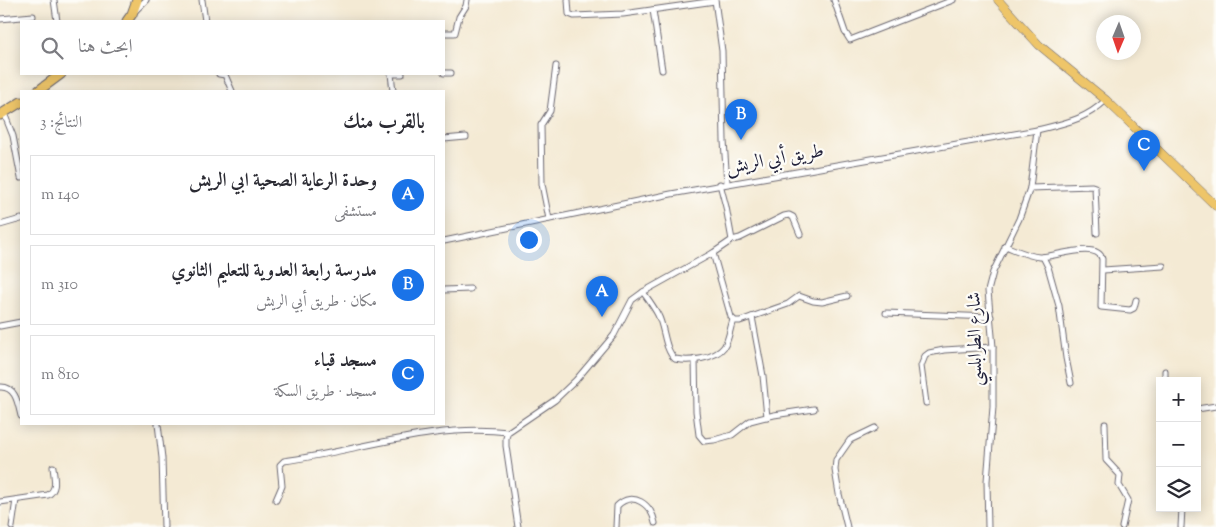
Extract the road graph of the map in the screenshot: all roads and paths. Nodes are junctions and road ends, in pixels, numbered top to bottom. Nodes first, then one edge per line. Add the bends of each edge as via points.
1 (54, 0) edge
2 (137, 0) edge
3 (146, 0) edge
4 (202, 0) edge
5 (467, 0) edge
6 (568, 0) edge
7 (715, 0) edge
8 (834, 0) edge
9 (953, 0) edge
10 (998, 0) edge
11 (653, 10) junction
12 (33, 16) dead end
13 (129, 18) edge
14 (0, 20) edge
15 (57, 20) edge
16 (205, 20) edge
17 (445, 33) edge
18 (556, 66) dead end
19 (662, 70) dead end
20 (445, 73) edge
21 (451, 73) dead end
22 (60, 75) edge
23 (225, 75) edge
24 (391, 75) edge
25 (39, 90) edge
26 (232, 90) edge
27 (393, 90) edge
28 (1106, 100) junction
29 (20, 103) edge
30 (2, 114) edge
31 (1037, 130) junction
32 (466, 137) dead end
33 (445, 139) edge
34 (20, 173) edge
35 (727, 183) junction
36 (720, 184) junction
37 (1030, 188) junction
38 (1214, 201) edge
39 (20, 219) edge
40 (549, 219) junction
41 (0, 225) edge
42 (1097, 232) dead end
43 (800, 234) dead end
44 (732, 240) junction
45 (445, 241) edge
46 (1005, 246) junction
47 (714, 253) junction
48 (1043, 257) junction
49 (1163, 266) dead end
50 (1103, 270) junction
51 (470, 289) dead end
52 (445, 290) edge
53 (643, 292) junction
54 (847, 296) dead end
55 (1136, 300) dead end
56 (886, 313) dead end
57 (752, 317) junction
58 (991, 317) junction
59 (733, 320) junction
60 (20, 322) edge
61 (0, 326) edge
62 (993, 347) junction
63 (695, 359) junction
64 (1165, 370) dead end
65 (1165, 377) edge
66 (1071, 383) dead end
67 (0, 387) edge
68 (926, 403) dead end
69 (1216, 406) edge
70 (1201, 408) edge
71 (814, 409) dead end
72 (20, 413) edge
73 (767, 417) junction
74 (1105, 424) dead end
75 (158, 425) edge
76 (875, 428) dead end
77 (508, 432) junction
78 (53, 468) dead end
79 (16, 500) junction
80 (276, 500) dead end
81 (0, 502) edge
82 (1182, 512) edge
83 (655, 524) dead end
84 (12, 527) edge
85 (164, 527) edge
86 (518, 527) edge
87 (616, 527) edge
88 (847, 527) edge
89 (988, 527) edge
90 (1122, 527) edge
91 (1181, 527) edge

1 - 15 street
2 - 13 highway
3 - 13 street
4 - 16 street
5 - 17 street via 455,33
6 - 11 street via 570,14 574,16
7 - 11 street
7 - 35 street via 722,51
8 - 9 street via 844,32 850,40
10 - 28 main road via 1039,45
11 - 19 street
12 - 14 street
18 - 40 street via 550,112 541,125 542,184
20 - 21 street
22 - 25 highway
23 - 26 street
24 - 27 street
28 - 31 street, طريق أبي الريش via 1078,119
28 - 38 main road
29 - 30 highway
30 - 34 street via 13,136
31 - 35 street, طريق أبي الريش
31 - 37 street, شارع الطرابلسي
32 - 33 street
35 - 36 street, طريق أبي الريش
36 - 40 street, طريق أبي الريش
36 - 44 street
37 - 42 street via 1095,187
37 - 46 street, شارع الطرابلسي
39 - 41 street
40 - 45 street, طريق أبي الريش
43 - 44 street via 793,217 789,216
44 - 47 street
46 - 48 street
46 - 58 street, شارع الطرابلسي via 988,291
47 - 53 street
47 - 59 street
48 - 50 street via 1077,250 1098,253 1102,256
48 - 66 street via 1059,306
49 - 50 street
50 - 55 street via 1101,307 1130,310
51 - 52 street
53 - 63 street via 659,316 672,357
53 - 77 street via 632,300 614,335 576,380 555,400
54 - 57 street via 822,302 799,296 788,304
56 - 58 street
57 - 59 street
57 - 73 street
58 - 62 street, شارع الطرابلسي
59 - 63 street via 724,348 713,355
60 - 61 street
62 - 68 street via 944,350 925,356 921,366
62 - 89 street, شارع الطرابلسي
63 - 73 street via 696,411 704,441 732,435 750,421
64 - 65 street
67 - 72 street via 10,389 14,394
69 - 70 street
71 - 73 street
74 - 90 street via 1106,460 1120,475 1119,485 1128,500
75 - 85 street
76 - 88 street via 850,440 836,460 835,470
77 - 80 street via 448,432 400,438 284,462 280,465 282,486
77 - 86 street via 506,446
78 - 79 street via 53,492
79 - 81 street
79 - 84 street
82 - 91 street
83 - 87 street via 650,509 642,502 632,500 617,506

